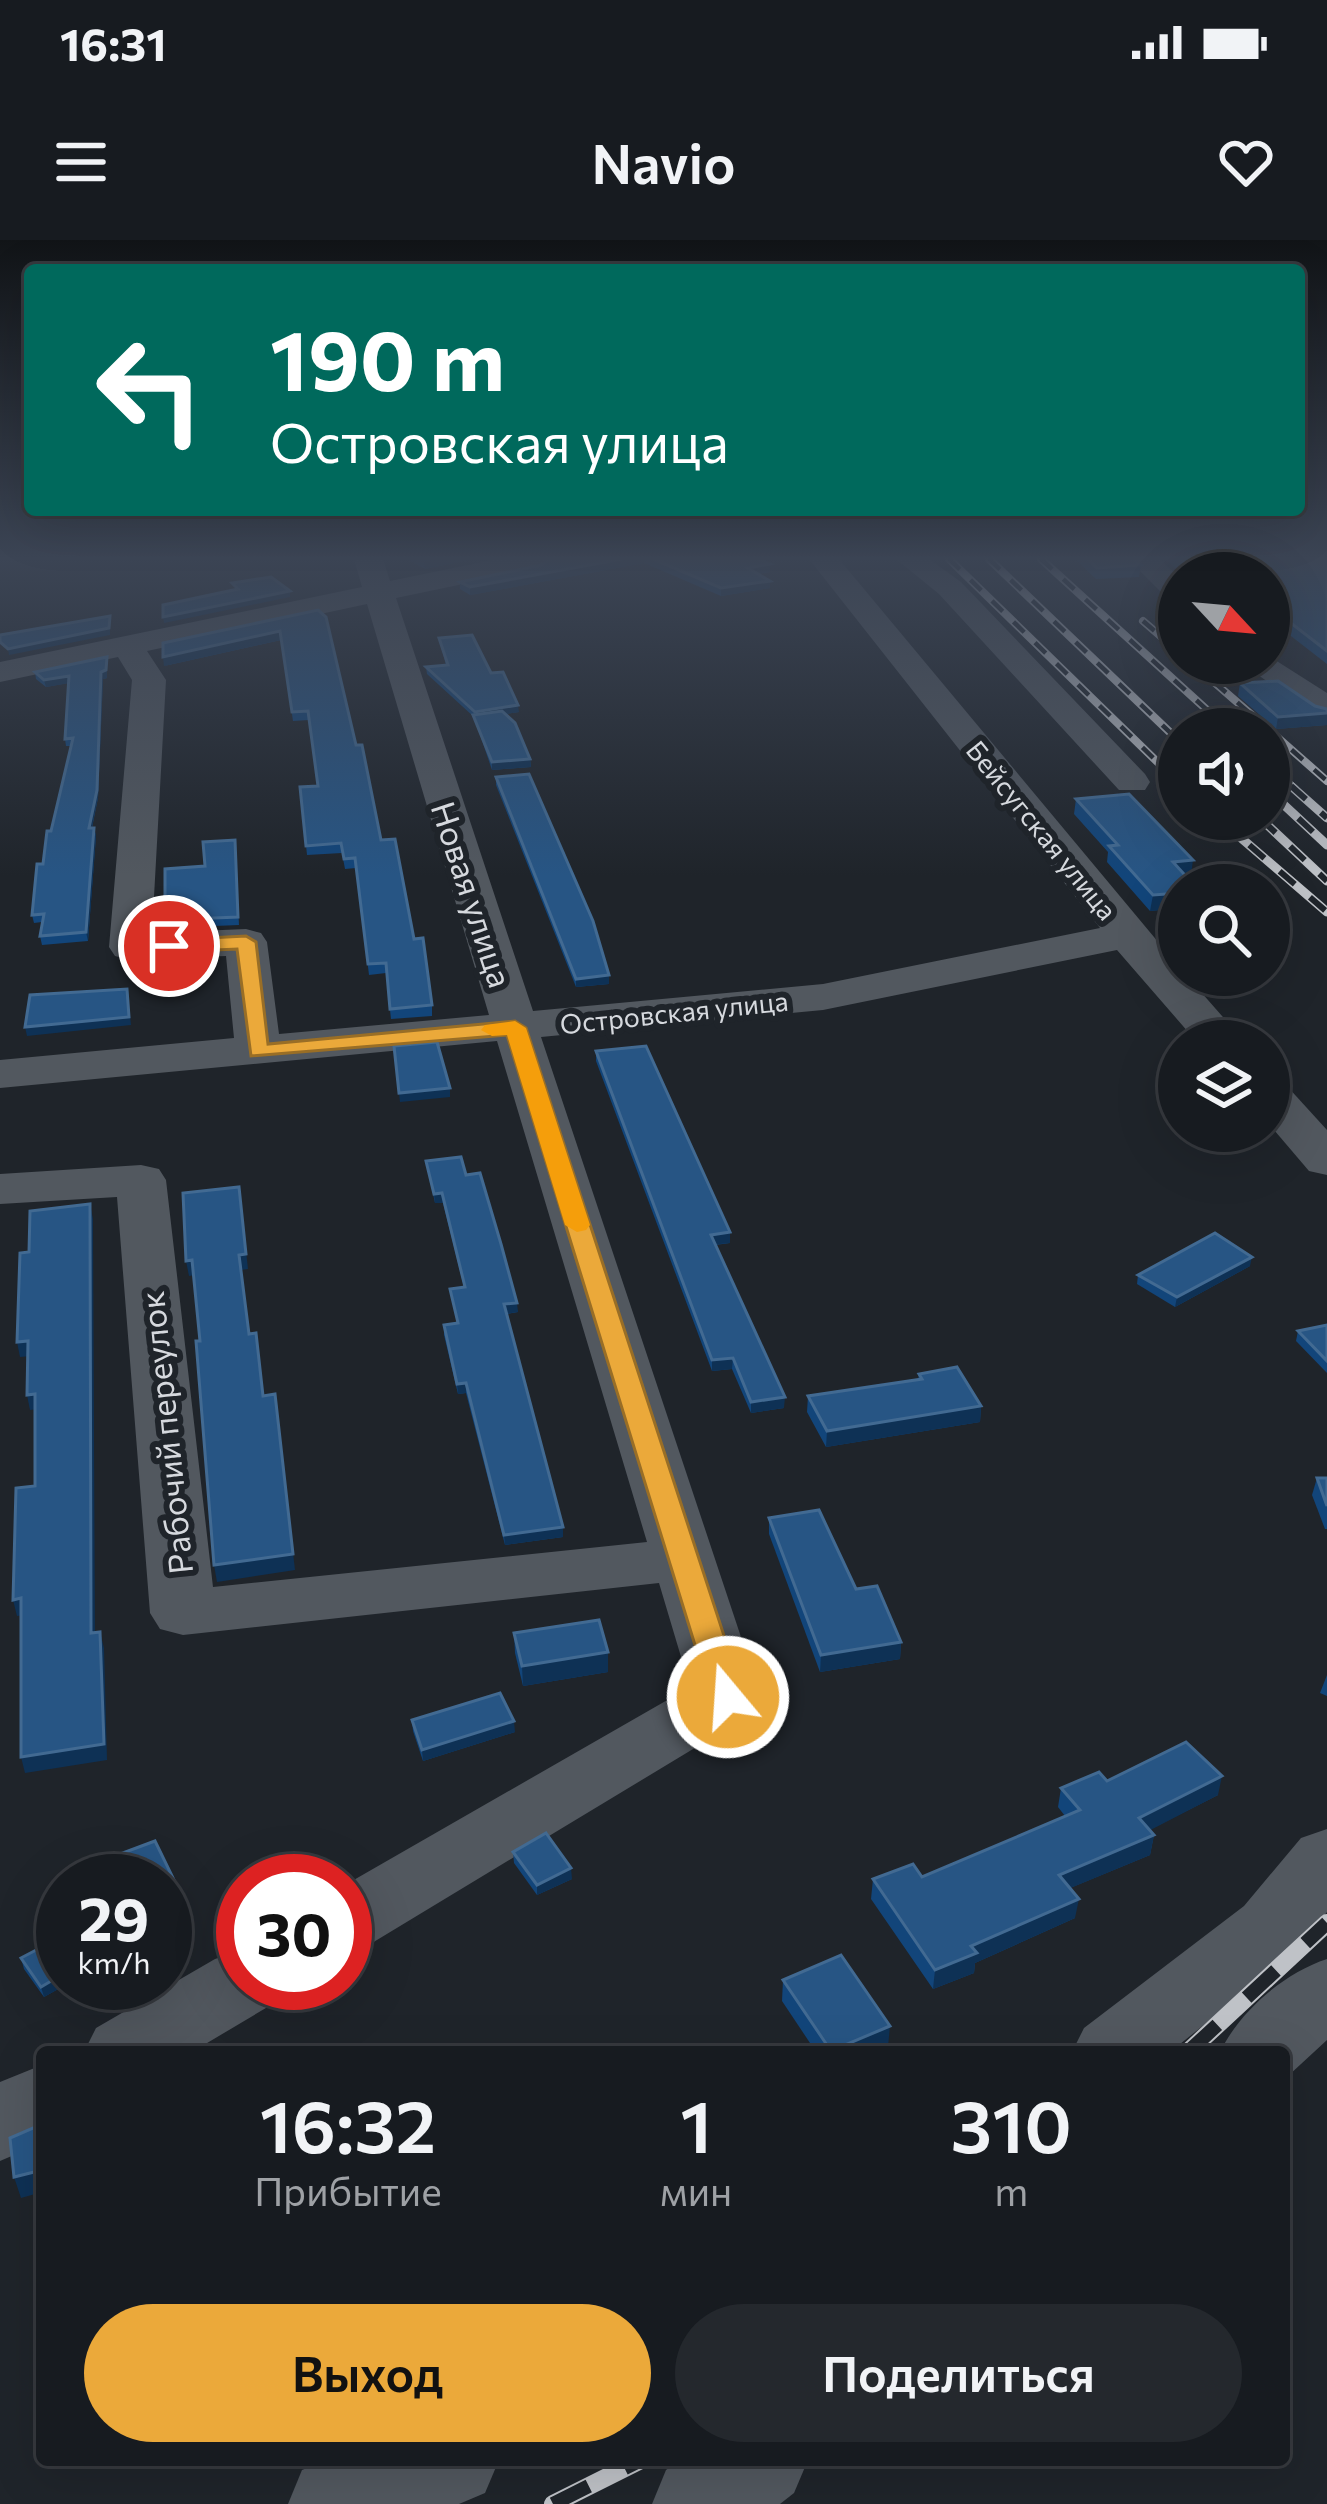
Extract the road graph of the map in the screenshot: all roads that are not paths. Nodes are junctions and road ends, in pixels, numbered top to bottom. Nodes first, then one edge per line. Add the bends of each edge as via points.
1 (39, 665) edge
2 (139, 665) edge
3 (401, 665) edge
4 (908, 665) edge
5 (1022, 665) edge
6 (0, 672) edge
7 (1290, 684) edge
8 (1327, 708) edge
9 (1132, 782) dead end
10 (1127, 935) junction
11 (1202, 1020) edge
12 (515, 1028) junction
13 (258, 1052) junction
14 (0, 1074) edge
15 (1290, 1119) edge
16 (1327, 1160) edge
17 (0, 1189) edge
18 (682, 1558) junction
19 (1327, 1858) edge
20 (372, 1906) edge
21 (1327, 1991) edge
22 (216, 1998) edge
23 (134, 2046) edge
24 (1120, 2046) edge
25 (1266, 2046) edge
26 (36, 2104) edge
27 (0, 2125) edge
28 (436, 2466) edge
29 (753, 2466) edge
30 (336, 2504) edge
31 (700, 2504) edge

1 - 6 street
2 - 13 street via 149,680 130,947 246,942
3 - 12 street, Новая улица
4 - 10 street, Бейсугская улица
5 - 9 street
7 - 8 street
10 - 11 street, Бейсугская улица
10 - 12 street, Островская улица via 823,998
12 - 13 street, Островская улица
12 - 18 street, Новая улица
13 - 14 street, Островская улица
15 - 16 street
17 - 18 street, Рабочий переулок via 141,1180 183,1613
18 - 20 street, Новая улица via 728,1697
19 - 24 street via 1271,1928
21 - 25 street
22 - 23 street
26 - 27 street
28 - 30 street
29 - 31 street

